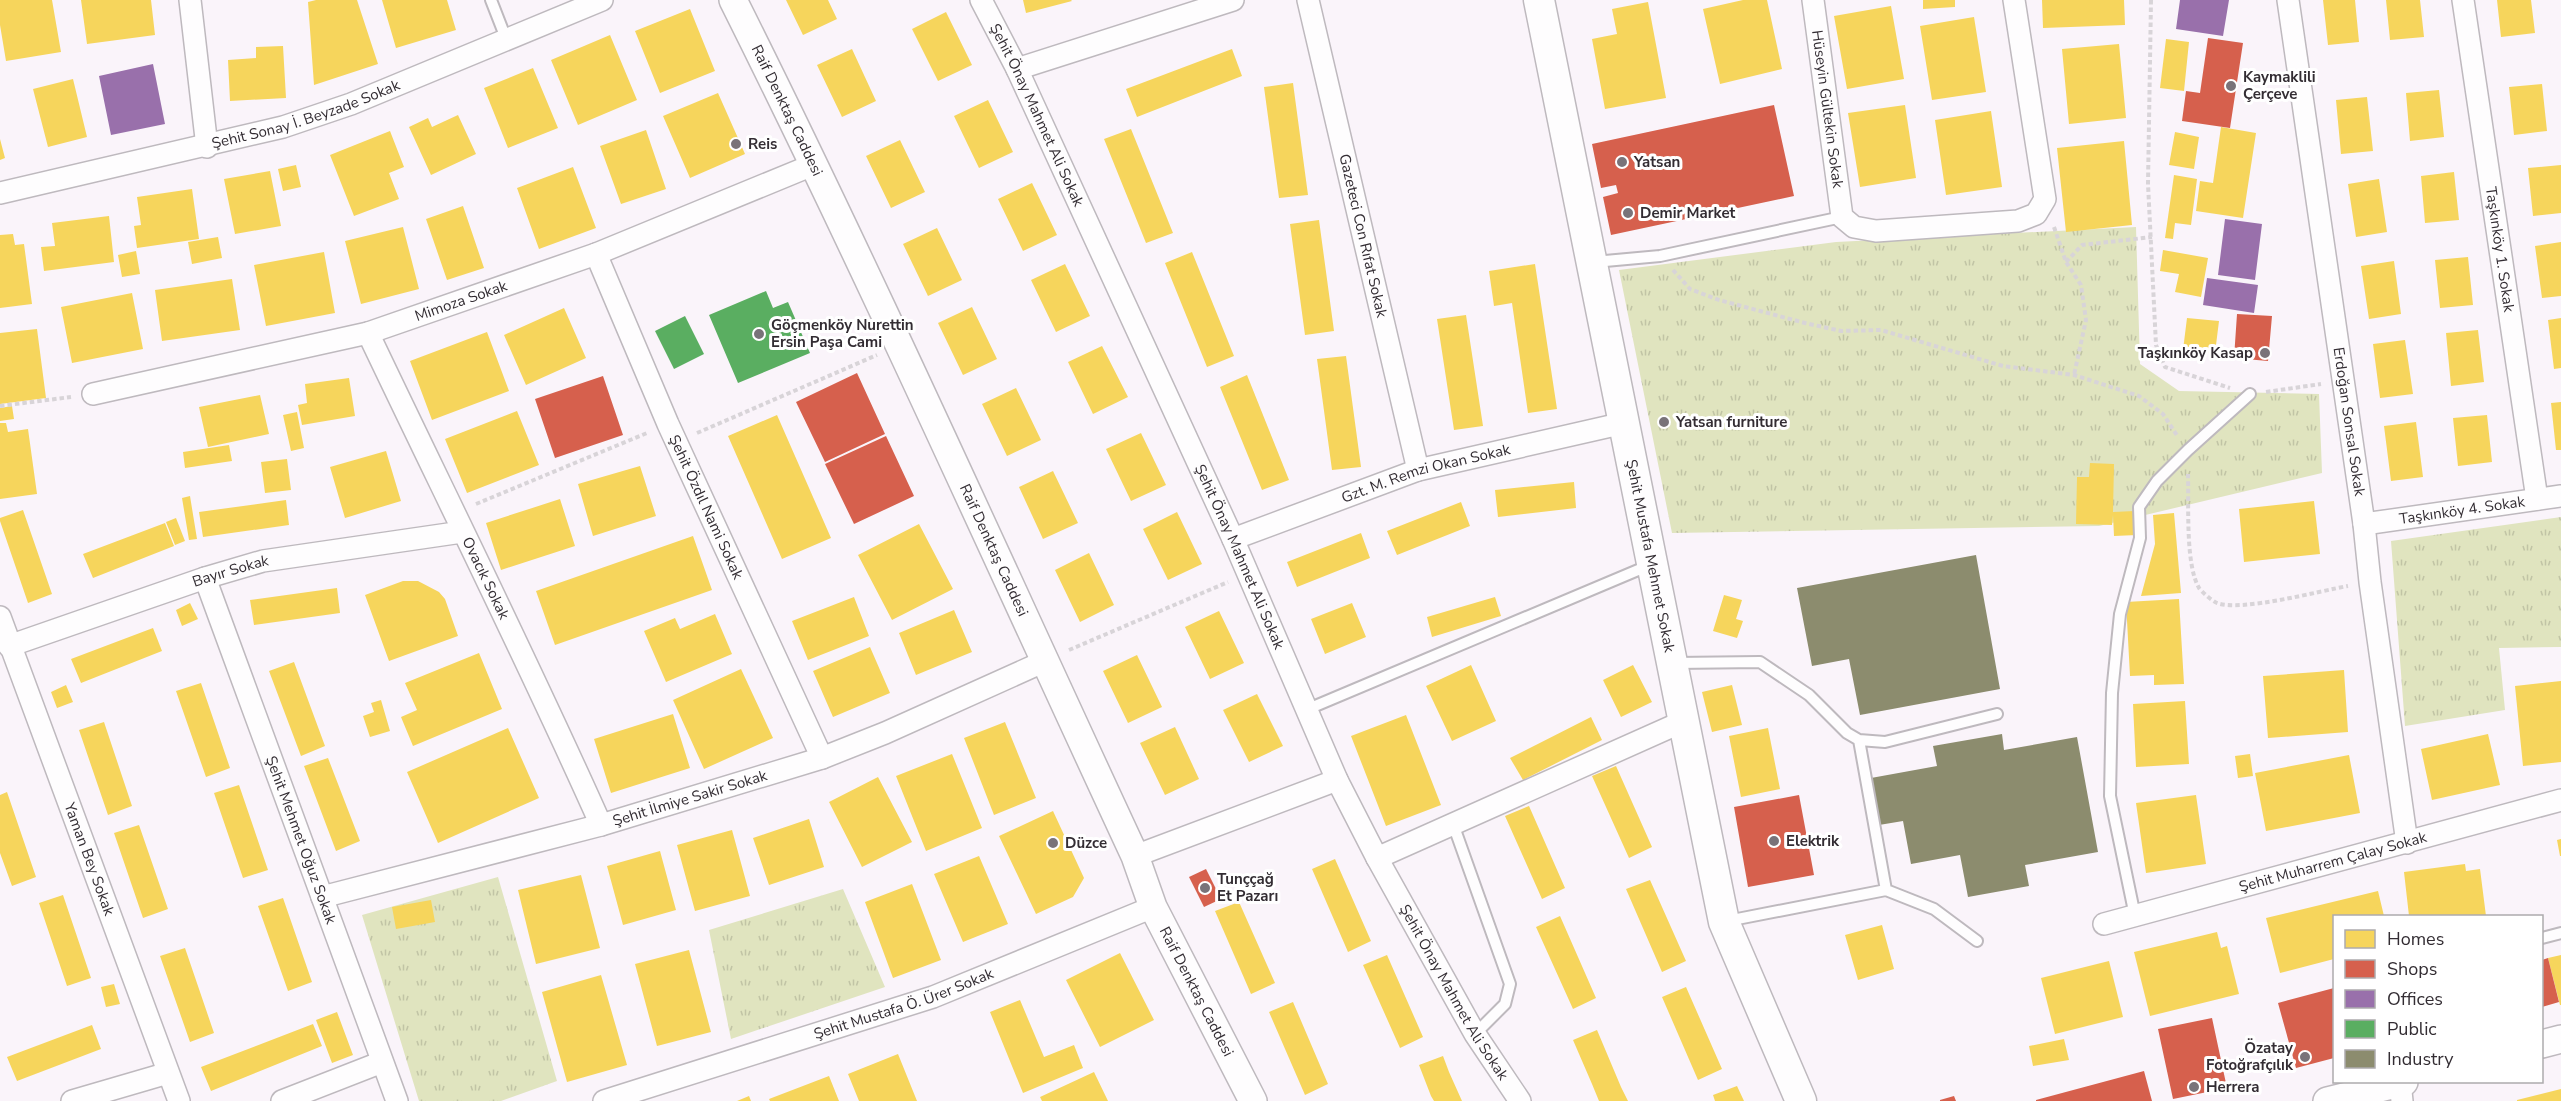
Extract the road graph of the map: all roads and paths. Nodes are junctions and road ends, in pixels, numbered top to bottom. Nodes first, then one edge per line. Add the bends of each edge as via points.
1 (190, 0) edge
2 (491, 0) edge
3 (602, 0) edge
4 (733, 0) edge
5 (981, 0) edge
6 (1233, 0) edge
7 (1308, 0) edge
8 (1539, 0) edge
9 (1813, 0) edge
10 (2014, 0) edge
11 (2151, 0) edge
12 (2288, 0) edge
13 (2463, 0) edge
14 (507, 41) junction
15 (1017, 69) junction
16 (207, 147) junction
17 (815, 164) junction
18 (0, 193) edge
19 (2044, 199) junction
20 (1842, 217) junction
21 (2152, 237) junction
22 (596, 254) junction
23 (1660, 256) junction
24 (1592, 262) junction
25 (2067, 262) junction
26 (368, 333) junction
27 (900, 346) junction
28 (2074, 375) junction
29 (2342, 381) junction
30 (93, 394) joint
31 (2250, 394) junction
32 (0, 405) edge
33 (1624, 423) junction
34 (673, 433) junction
35 (2187, 450) junction
36 (1418, 470) junction
37 (2561, 496) edge
38 (2537, 499) junction
39 (458, 523) junction
40 (2364, 524) junction
41 (1233, 540) junction
42 (1653, 563) junction
43 (1248, 573) junction
44 (205, 578) junction
45 (2370, 582) junction
46 (0, 617) edge
47 (9, 646) junction
48 (1045, 661) junction
49 (1672, 663) junction
50 (1308, 709) junction
51 (1997, 714) dead end
52 (1684, 721) junction
53 (1859, 740) junction
54 (822, 758) junction
55 (1337, 780) junction
56 (2561, 800) edge
57 (1453, 824) junction
58 (601, 825) junction
59 (2407, 843) junction
60 (1135, 856) junction
61 (1377, 858) junction
62 (1886, 890) junction
63 (322, 897) junction
64 (1154, 907) junction
65 (2135, 916) junction
66 (1724, 922) junction
67 (2104, 924) dead end
68 (2561, 933) edge
69 (2543, 938) edge
70 (1977, 941) dead end
71 (1475, 1034) junction
72 (2561, 1039) edge
73 (2543, 1044) edge
74 (382, 1062) junction
75 (168, 1073) junction
76 (2401, 1087) edge
77 (650, 1094) edge
78 (72, 1101) edge
79 (179, 1101) edge
80 (282, 1101) edge
81 (397, 1101) edge
82 (604, 1101) edge
83 (1253, 1101) edge
84 (1520, 1101) edge
85 (1801, 1101) edge
86 (2327, 1101) edge

1 - 16 street
2 - 14 lane
3 - 14 street, Şehit Sonay İ. Beyzade Sokak
4 - 17 street, Raif Denktaş Caddesi
5 - 15 street, Şehit Önay Mahmet Ali Sokak
6 - 15 street
7 - 36 street, Gazeteci Con Rıfat Sokak
8 - 24 main road, Şehit Mustafa Mehmet Sokak
9 - 20 street, Hüseyin Gültekin Sokak
10 - 19 street
11 - 21 path via 2148,184
12 - 29 street, Erdoğan Sonsal Sokak
13 - 38 street, Taşkınköy 1. Sokak
14 - 16 street, Şehit Sonay İ. Beyzade Sokak via 339,108
15 - 41 street, Şehit Önay Mahmet Ali Sokak
16 - 18 street, Şehit Sonay İ. Beyzade Sokak
17 - 22 street, Mimoza Sokak
17 - 27 street, Raif Denktaş Caddesi
19 - 20 street via 2036,214 2018,222 1876,231 1854,227
19 - 25 path
20 - 23 lane
21 - 25 path via 2082,245
21 - 31 path via 2156,345 2165,368
22 - 26 street, Mimoza Sokak
22 - 34 street, Şehit Özdıl Nami Sokak
23 - 24 lane
23 - 28 path via 1690,289 1719,300 1841,331 1881,330 2003,366
24 - 33 main road, Şehit Mustafa Mehmet Sokak
25 - 28 path via 2081,285 2086,320
26 - 30 street, Mimoza Sokak
26 - 39 street, Ovacık Sokak
27 - 34 path
27 - 48 street, Raif Denktaş Caddesi
28 - 35 path via 2139,396 2163,414
29 - 31 path
29 - 40 street, Erdoğan Sonsal Sokak
30 - 32 path
31 - 35 lane
33 - 36 street, Gzt. M. Remzi Okan Sokak
33 - 42 main road, Şehit Mustafa Mehmet Sokak
34 - 39 path
34 - 54 street, Şehit Özdıl Nami Sokak
35 - 45 path via 2192,562 2199,588 2216,603 2242,605
35 - 65 lane via 2139,507 2140,538 2120,614 2110,796
36 - 41 street, Gzt. M. Remzi Okan Sokak
37 - 38 street, Taşkınköy 4. Sokak
38 - 40 street, Taşkınköy 4. Sokak
39 - 44 street, Bayır Sokak via 263,561
39 - 58 street, Ovacık Sokak via 532,672
40 - 45 street, Erdoğan Sonsal Sokak
41 - 43 street, Şehit Önay Mahmet Ali Sokak
42 - 49 main road, Şehit Mustafa Mehmet Sokak
42 - 50 lane
43 - 48 path
43 - 50 street, Şehit Önay Mahmet Ali Sokak
44 - 47 street, Bayır Sokak
44 - 63 street, Şehit Mehmet Oğuz Sokak
45 - 59 street, Erdoğan Sonsal Sokak
46 - 47 street, Yaman Bey Sokak
47 - 75 street, Yaman Bey Sokak
48 - 54 street, Şehit İlmiye Sakir Sokak
48 - 60 street, Raif Denktaş Caddesi
49 - 52 main road, Şehit Mustafa Mehmet Sokak
49 - 53 lane via 1760,662 1809,695
50 - 55 street, Şehit Önay Mahmet Ali Sokak
51 - 53 lane via 1885,742
52 - 57 street
52 - 66 main road, Şehit Mustafa Mehmet Sokak
53 - 62 lane
54 - 58 street, Şehit İlmiye Sakir Sokak
55 - 60 street
55 - 61 street, Şehit Önay Mahmet Ali Sokak
56 - 59 street, Şehit Muharrem Çalay Sokak
57 - 61 street
57 - 71 lane via 1510,984 1505,1004
58 - 63 street, Şehit İlmiye Sakir Sokak
59 - 65 street, Şehit Muharrem Çalay Sokak
60 - 64 street, Raif Denktaş Caddesi
61 - 71 street, Şehit Önay Mahmet Ali Sokak
62 - 66 lane
62 - 70 lane via 1934,909
63 - 74 street, Şehit Mehmet Oğuz Sokak
64 - 77 street, Şehit Mustafa Ö. Ürer Sokak via 933,997
64 - 83 street, Raif Denktaş Caddesi
65 - 67 street, Şehit Muharrem Çalay Sokak
66 - 85 main road, Şehit Mustafa Mehmet Sokak
68 - 69 lane
71 - 84 street, Şehit Önay Mahmet Ali Sokak
72 - 73 street
74 - 80 street
74 - 81 street, Şehit Mehmet Oğuz Sokak
75 - 78 street
75 - 79 street, Yaman Bey Sokak
76 - 86 street
77 - 82 street, Şehit Mustafa Ö. Ürer Sokak

